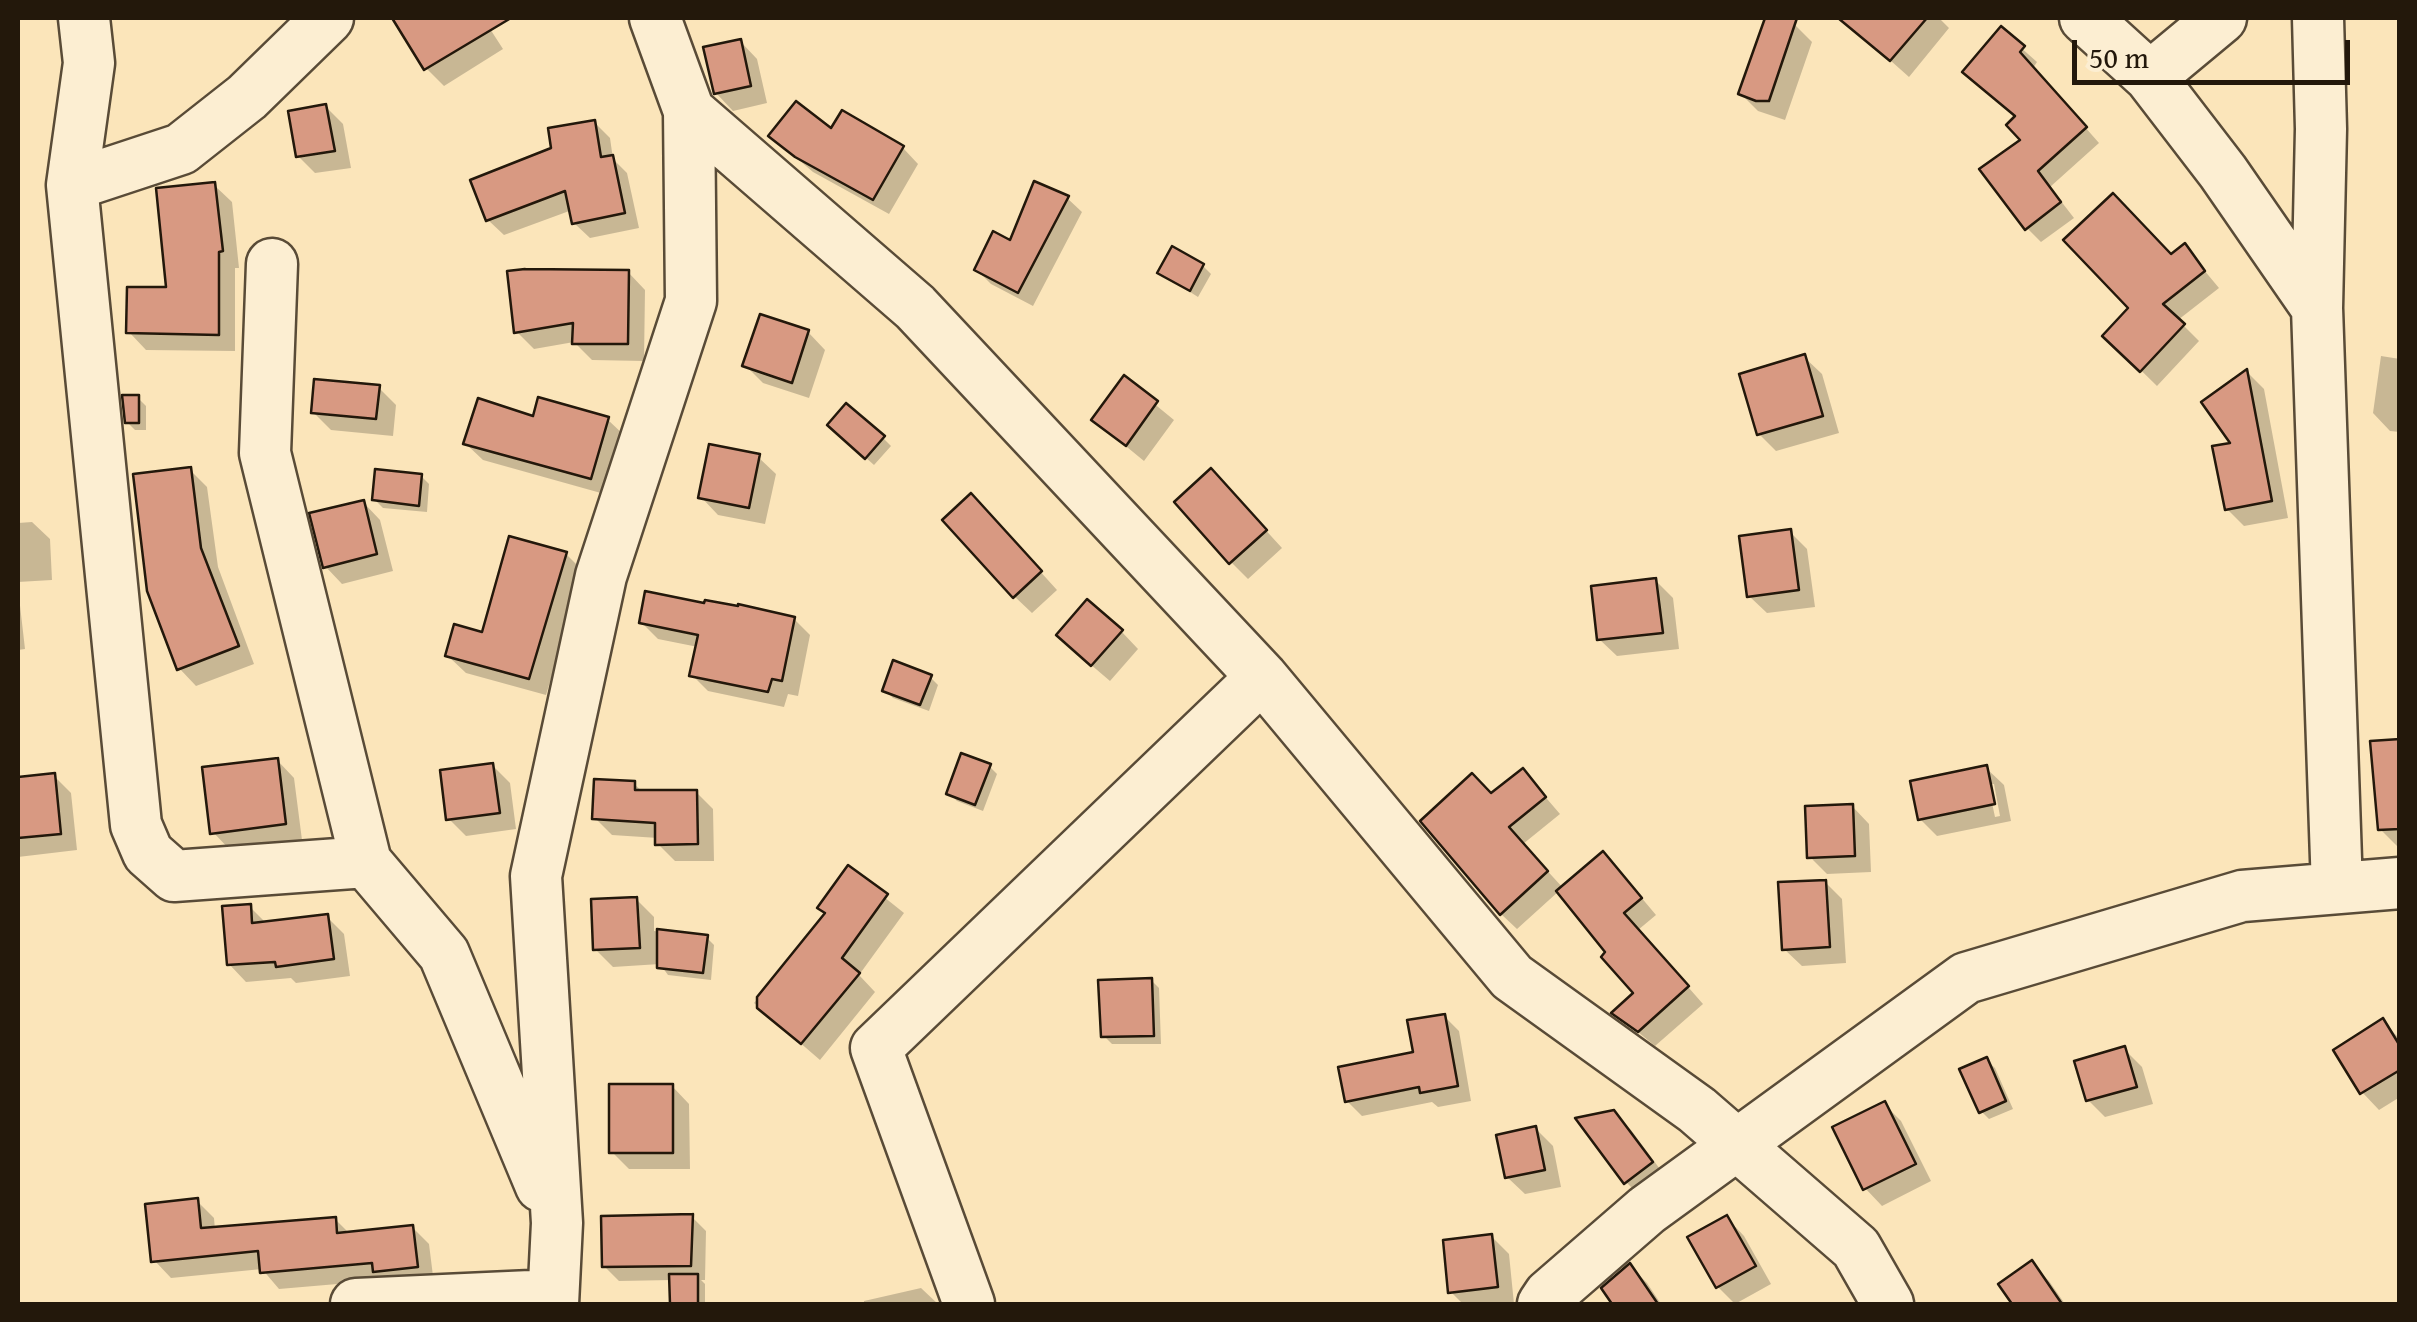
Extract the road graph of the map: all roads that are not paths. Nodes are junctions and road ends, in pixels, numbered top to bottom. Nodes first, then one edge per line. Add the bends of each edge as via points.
1 (84, 18) edge
2 (328, 18) edge
3 (655, 18) edge
4 (2086, 18) edge
5 (2221, 18) edge
6 (2318, 18) edge
7 (2150, 78) junction
8 (689, 111) junction
9 (72, 185) junction
10 (272, 264) dead end
11 (2317, 308) junction
12 (1262, 677) junction
13 (366, 862) junction
14 (2380, 893) edge
15 (1736, 1144) junction
16 (557, 1223) junction
17 (553, 1300) edge
18 (356, 1304) edge
19 (969, 1304) edge
20 (1543, 1304) edge
21 (1888, 1304) edge

1 - 9 street via 89,63
2 - 9 street via 247,97 181,149
3 - 8 street
4 - 7 street
5 - 7 street
6 - 11 street
7 - 11 street
8 - 12 street via 915,307
8 - 16 street via 691,301 602,576 536,876
9 - 13 street via 136,825 148,853 174,876
10 - 13 street via 265,453
11 - 14 street
12 - 15 street via 1512,976
12 - 19 street via 876,1048
13 - 16 street via 444,954
14 - 15 street via 2242,896 1966,978
15 - 20 street via 1647,1210
15 - 21 street via 1856,1248
16 - 17 street
17 - 18 street

